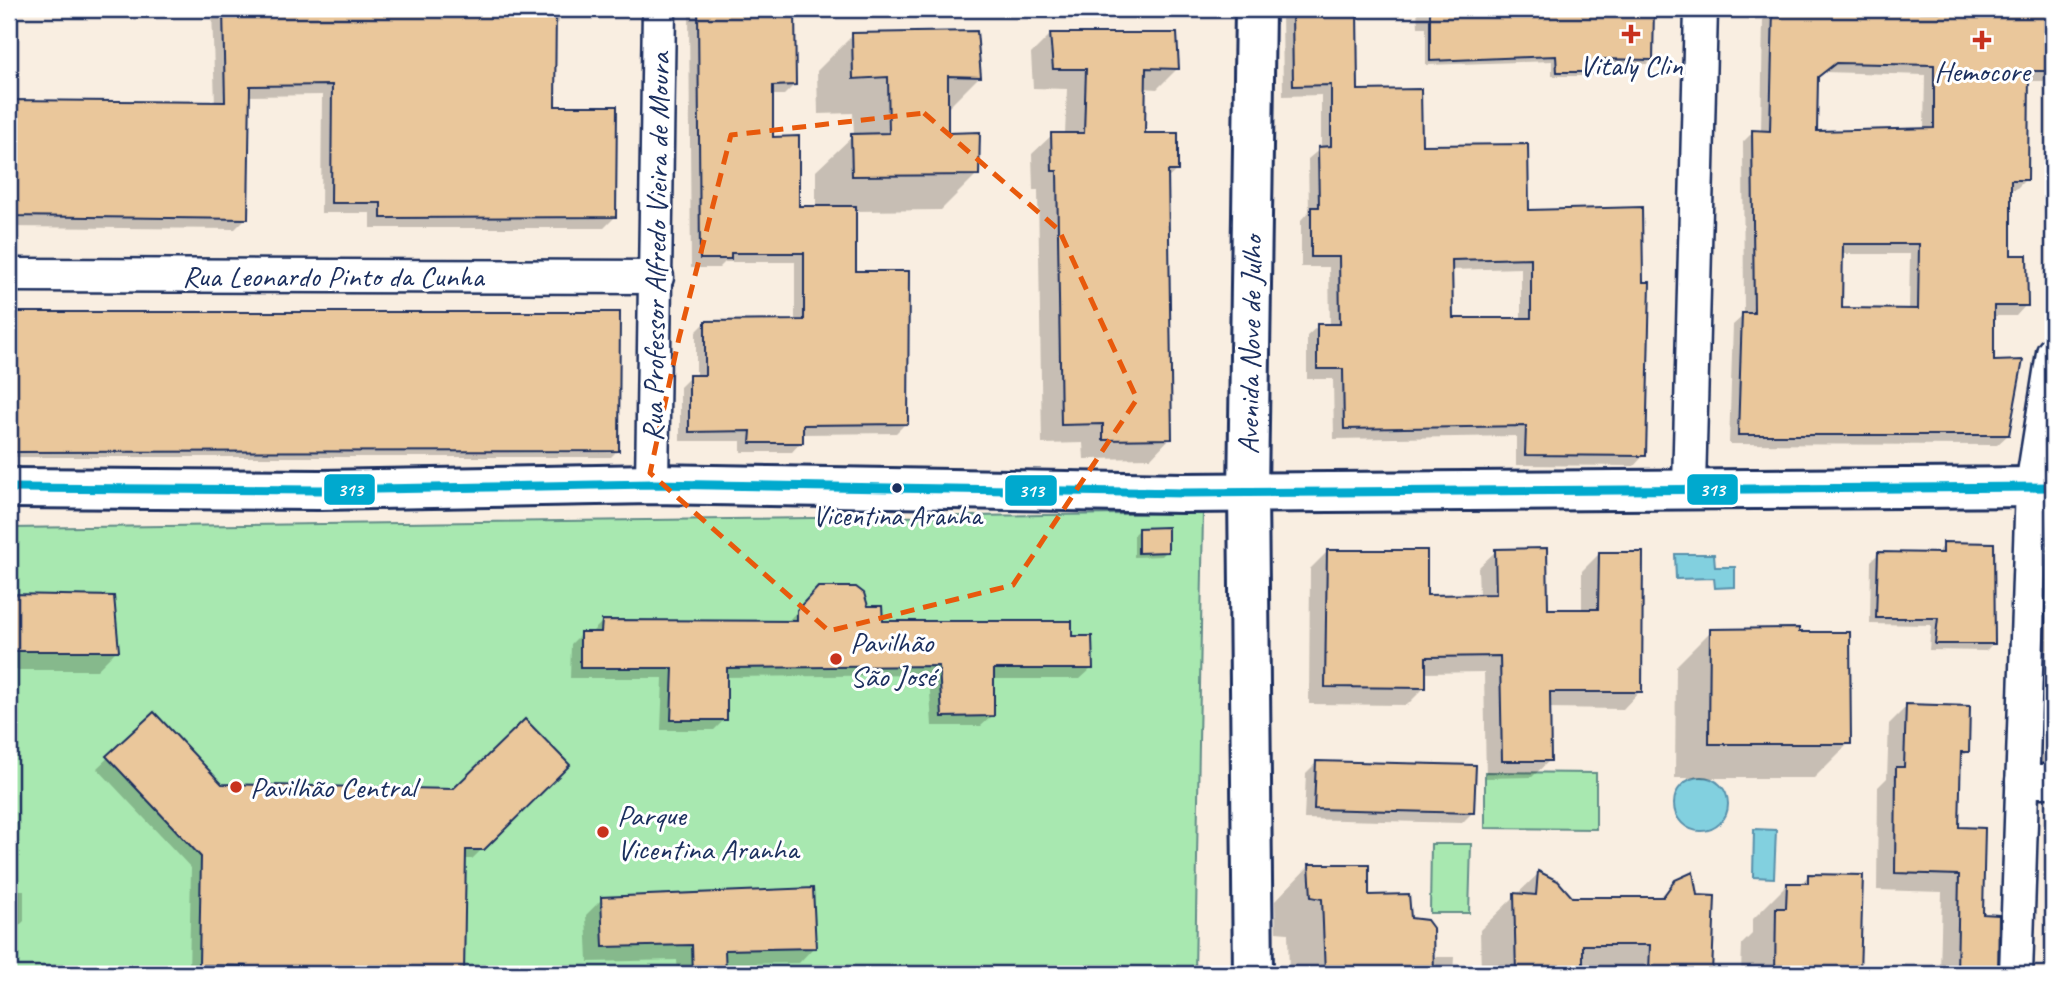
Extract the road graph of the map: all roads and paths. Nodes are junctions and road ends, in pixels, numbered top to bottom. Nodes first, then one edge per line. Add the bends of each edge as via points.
1 (659, 9) edge
2 (1255, 9) edge
3 (1701, 9) edge
4 (9, 275) edge
5 (657, 277) junction
6 (2053, 353) edge
7 (652, 484) junction
8 (2042, 486) edge
9 (1689, 487) junction
10 (9, 488) edge
11 (1248, 492) junction
12 (2022, 781) junction
13 (2053, 781) edge
14 (1253, 974) edge
15 (2016, 974) edge

1 - 5 street, Rua Professor Alfredo Vieira de Moura
2 - 11 main road, Avenida Nove de Julho
3 - 9 street
4 - 5 street, Rua Leonardo Pinto da Cunha
5 - 7 street, Rua Professor Alfredo Vieira de Moura
6 - 8 street
7 - 10 main road via 320,490
7 - 11 main road
8 - 9 main road
8 - 12 street
9 - 11 main road
11 - 14 main road, Avenida Nove de Julho
12 - 13 street
12 - 15 street

